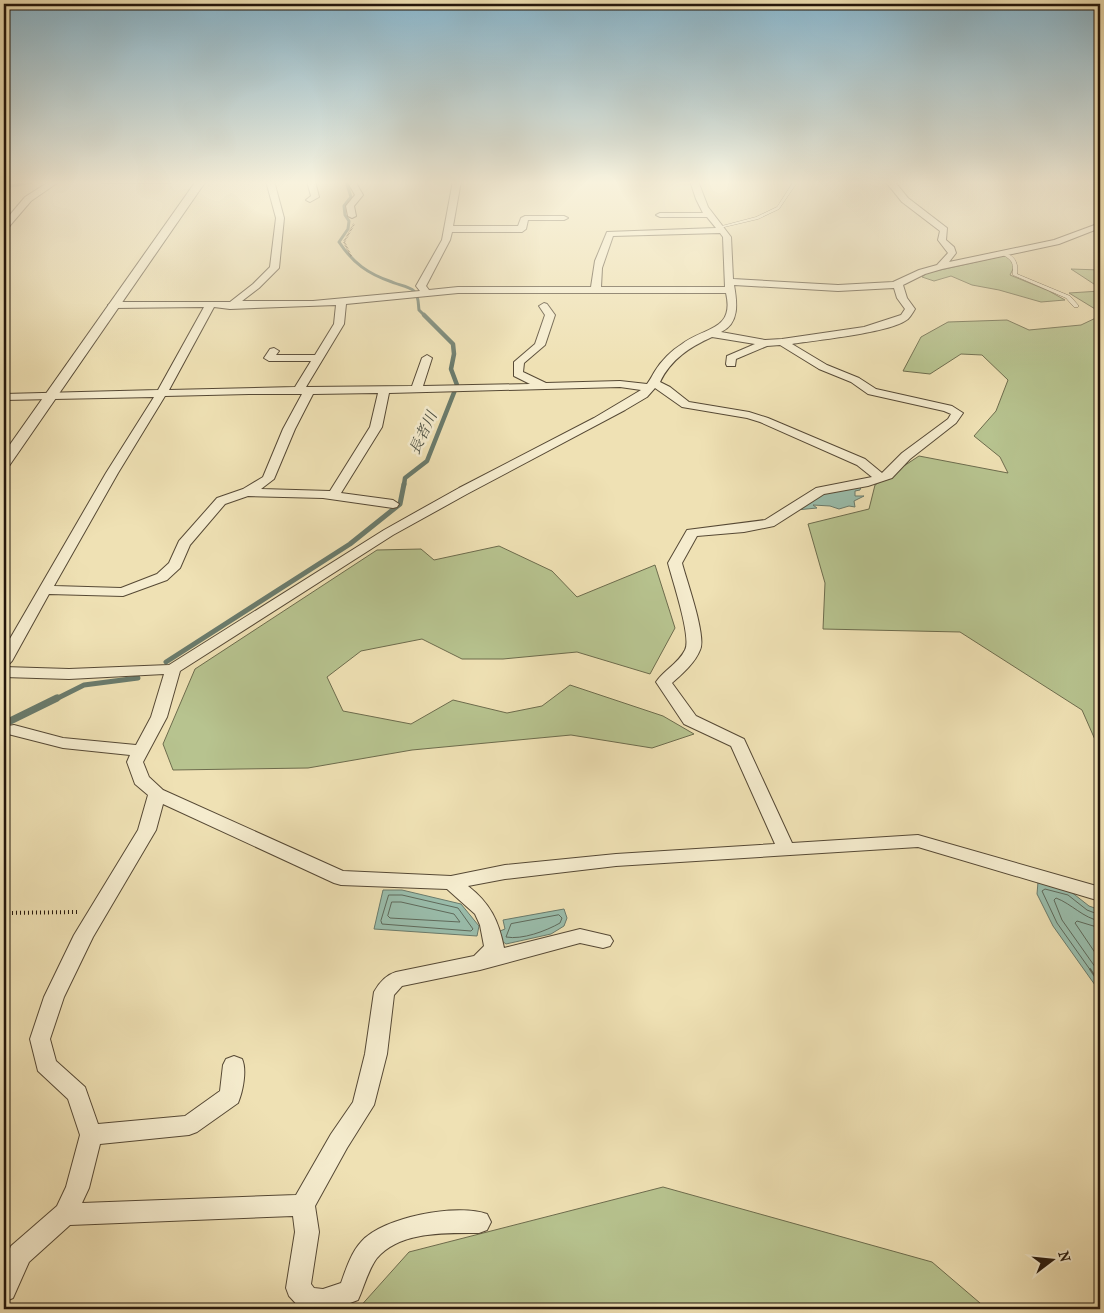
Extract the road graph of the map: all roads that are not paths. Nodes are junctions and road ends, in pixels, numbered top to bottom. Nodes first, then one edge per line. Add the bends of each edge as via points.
1 (158, 242) edge
2 (277, 242) edge
3 (445, 242) edge
4 (606, 242) edge
5 (726, 242) edge
6 (945, 242) edge
7 (1055, 242) edge
8 (1005, 254) junction
9 (940, 267) junction
10 (898, 284) junction
11 (730, 286) junction
12 (596, 290) junction
13 (424, 293) junction
14 (341, 301) junction
15 (113, 305) junction
16 (210, 306) junction
17 (230, 306) junction
18 (544, 306) dead end
19 (1076, 306) dead end
20 (709, 333) junction
21 (782, 342) junction
22 (765, 343) junction
23 (274, 351) dead end
24 (317, 358) junction
25 (427, 358) dead end
26 (731, 364) dead end
27 (544, 386) junction
28 (652, 386) junction
29 (384, 390) junction
30 (416, 390) junction
31 (303, 391) junction
32 (161, 394) junction
33 (4, 397) edge
34 (49, 397) junction
35 (4, 464) edge
36 (881, 478) junction
37 (247, 492) junction
38 (333, 496) junction
39 (393, 504) dead end
40 (45, 590) junction
41 (4, 661) edge
42 (173, 669) junction
43 (4, 672) edge
44 (14, 730) dead end
45 (140, 751) junction
46 (157, 794) junction
47 (786, 849) junction
48 (451, 883) junction
49 (1100, 894) edge
50 (603, 941) dead end
51 (480, 962) junction
52 (234, 1065) dead end
53 (91, 1135) junction
54 (303, 1205) junction
55 (64, 1214) junction
56 (479, 1222) dead end
57 (4, 1290) edge

1 - 15 street
2 - 17 street via 274,268
3 - 13 street via 420,286
4 - 12 street via 595,275
5 - 11 street
6 - 9 street via 952,253
7 - 8 street
8 - 9 street
8 - 19 lane via 1015,261 1015,274 1068,297
9 - 10 street
10 - 11 street via 865,288
10 - 21 street via 910,309 897,320 865,330
11 - 12 street
11 - 20 street via 733,303 730,320 722,328
12 - 13 street
13 - 14 street
14 - 17 street
14 - 24 street via 339,324
15 - 16 street
15 - 34 street
16 - 17 street
16 - 32 street
18 - 27 street via 550,315 540,345 519,362 518,374
20 - 22 street
20 - 28 street via 686,345 672,358
21 - 22 street
21 - 36 street via 872,392 948,408 957,413 952,421
22 - 26 street via 738,354 732,358
23 - 24 street via 269,358
24 - 31 street
25 - 30 street
27 - 28 street
27 - 30 street
28 - 36 street via 666,389 686,405 764,420 860,462
28 - 42 street via 643,395 597,422 462,491 373,542
29 - 30 street
29 - 31 street
29 - 38 street via 376,427
31 - 32 street
31 - 37 street via 308,397 289,429 268,479
32 - 34 street
32 - 40 street
33 - 34 street
34 - 35 street
36 - 47 street via 820,491 769,523 692,533 675,564 693,629 694,649 664,682 690,720 738,743
37 - 38 street
37 - 40 street via 221,501 184,544 176,565 162,576 123,592 107,594
38 - 39 street
40 - 41 street
42 - 43 street via 69,674
42 - 45 street via 158,717
44 - 45 street via 63,743
45 - 46 street via 135,762 141,780
46 - 48 street via 341,878
46 - 53 street via 147,830 84,935 54,997 40,1039 46,1065 77,1094
47 - 48 street via 616,860 504,872
47 - 49 street via 918,841
48 - 51 street via 478,903 491,927 494,948
50 - 51 street via 580,936
51 - 54 street via 396,980 384,992 376,1054 363,1106
52 - 53 street via 230,1096 189,1125
53 - 55 street via 77,1188
54 - 55 street
54 - 56 street via 307,1232 298,1288 308,1300 323,1301 349,1292 369,1249 393,1231 444,1222
55 - 57 street via 20,1254

